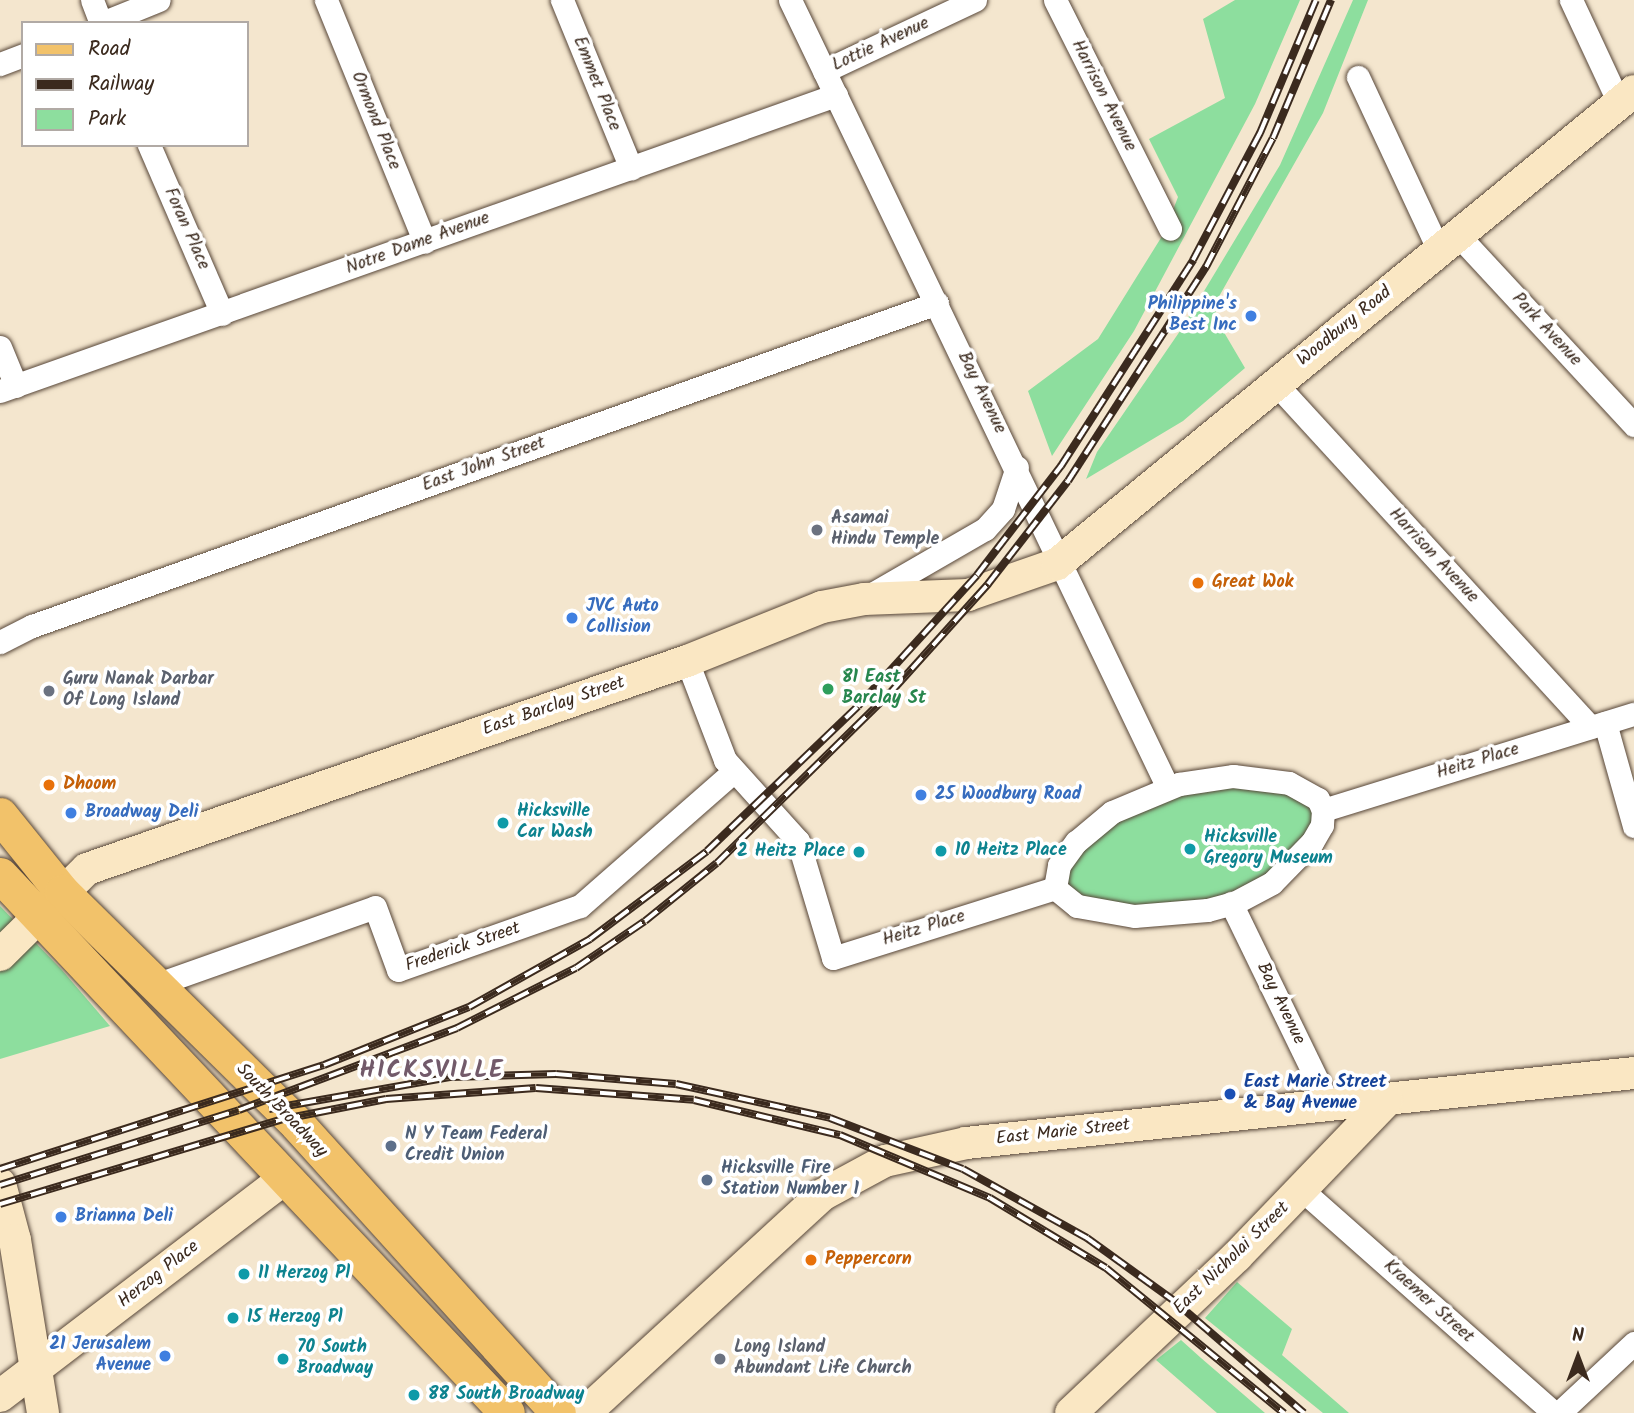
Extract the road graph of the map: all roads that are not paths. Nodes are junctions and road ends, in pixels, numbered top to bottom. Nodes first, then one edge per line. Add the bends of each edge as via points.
1 (92, 0) edge
2 (159, 0) edge
3 (326, 0) edge
4 (562, 0) edge
5 (790, 0) edge
6 (975, 0) edge
7 (1055, 0) edge
8 (1571, 0) edge
9 (101, 21) edge
10 (107, 21) edge
11 (21, 56) edge
12 (0, 64) edge
13 (824, 71) junction
14 (1359, 77) dead end
15 (836, 95) junction
16 (1627, 97) edge
17 (150, 147) edge
18 (631, 168) junction
19 (1170, 229) dead end
20 (425, 242) junction
21 (1449, 243) junction
22 (937, 303) junction
23 (222, 314) junction
24 (0, 347) edge
25 (1276, 384) junction
26 (8, 389) edge
27 (1634, 425) edge
28 (1017, 467) junction
29 (1057, 564) junction
30 (864, 599) junction
31 (0, 626) edge
32 (32, 626) junction
33 (0, 642) edge
34 (687, 661) junction
35 (1634, 714) edge
36 (1597, 725) junction
37 (733, 772) junction
38 (1168, 788) junction
39 (1322, 810) junction
40 (0, 815) edge
41 (1634, 826) edge
42 (0, 874) edge
43 (1055, 888) junction
44 (50, 902) junction
45 (1231, 903) junction
46 (0, 955) edge
47 (155, 985) junction
48 (1634, 1073) edge
49 (1387, 1100) junction
50 (1329, 1105) junction
51 (285, 1178) junction
52 (0, 1184) edge
53 (1302, 1190) junction
54 (0, 1274) edge
55 (1634, 1343) edge
56 (34, 1372) junction
57 (0, 1396) edge
58 (43, 1413) edge
59 (507, 1413) edge
60 (558, 1413) edge
61 (585, 1413) edge
62 (1071, 1413) edge
63 (1556, 1413) edge

1 - 9 street
2 - 10 street
3 - 20 street, Ormond Place
4 - 18 street, Emmet Place
5 - 13 street, Bay Avenue
6 - 13 street, Lottie Avenue
7 - 19 street, Harrison Avenue
8 - 16 street
11 - 12 street
13 - 15 street, Bay Avenue
14 - 21 street, Park Avenue
15 - 18 street, Notre Dame Avenue
15 - 22 street, Bay Avenue
16 - 21 main road, Woodbury Road
17 - 23 street, Foran Place
18 - 20 street, Notre Dame Avenue
20 - 23 street, Notre Dame Avenue
21 - 25 main road, Woodbury Road
21 - 27 street, Park Avenue
22 - 28 street, Bay Avenue
22 - 32 street, East John Street
23 - 26 street, Notre Dame Avenue
24 - 26 street
25 - 29 main road, Woodbury Road
25 - 36 street, Harrison Avenue
28 - 29 street, Bay Avenue
28 - 30 street via 1003,509 985,529
29 - 30 main road, East Barclay Street via 968,595
29 - 38 street, Bay Avenue
30 - 34 main road, East Barclay Street via 822,607
31 - 32 street, East John Street
32 - 33 street, East John Street
34 - 37 street
34 - 44 main road, East Barclay Street via 87,869
35 - 36 street, Heitz Place
36 - 39 street, Heitz Place
36 - 41 street, Harrison Avenue
37 - 43 street, Heitz Place via 798,841 833,958
37 - 47 street, Frederick Street via 580,906 398,970 375,907
38 - 39 street via 1201,780 1262,776 1308,792
38 - 43 street via 1112,812 1080,837 1059,865
39 - 45 street via 1322,825 1294,865 1272,883
40 - 44 main road, South Broadway
42 - 44 main road, South Broadway
43 - 45 street via 1077,906 1102,913 1167,914
44 - 46 main road, East Barclay Street
44 - 47 main road, South Broadway
44 - 51 main road, South Broadway
45 - 50 street, Bay Avenue
47 - 60 main road, South Broadway via 297,1124
48 - 49 main road, East Marie Street
49 - 50 main road, East Marie Street
49 - 53 main road, East Nicholai Street
50 - 61 main road, East Marie Street via 966,1143 868,1167 822,1195
51 - 56 main road, Herzog Place
51 - 59 main road, South Broadway
52 - 56 main road via 15,1240
53 - 62 main road, East Nicholai Street
53 - 63 street, Kraemer Street
54 - 56 main road
55 - 63 street
56 - 57 main road, Herzog Place
56 - 58 main road

